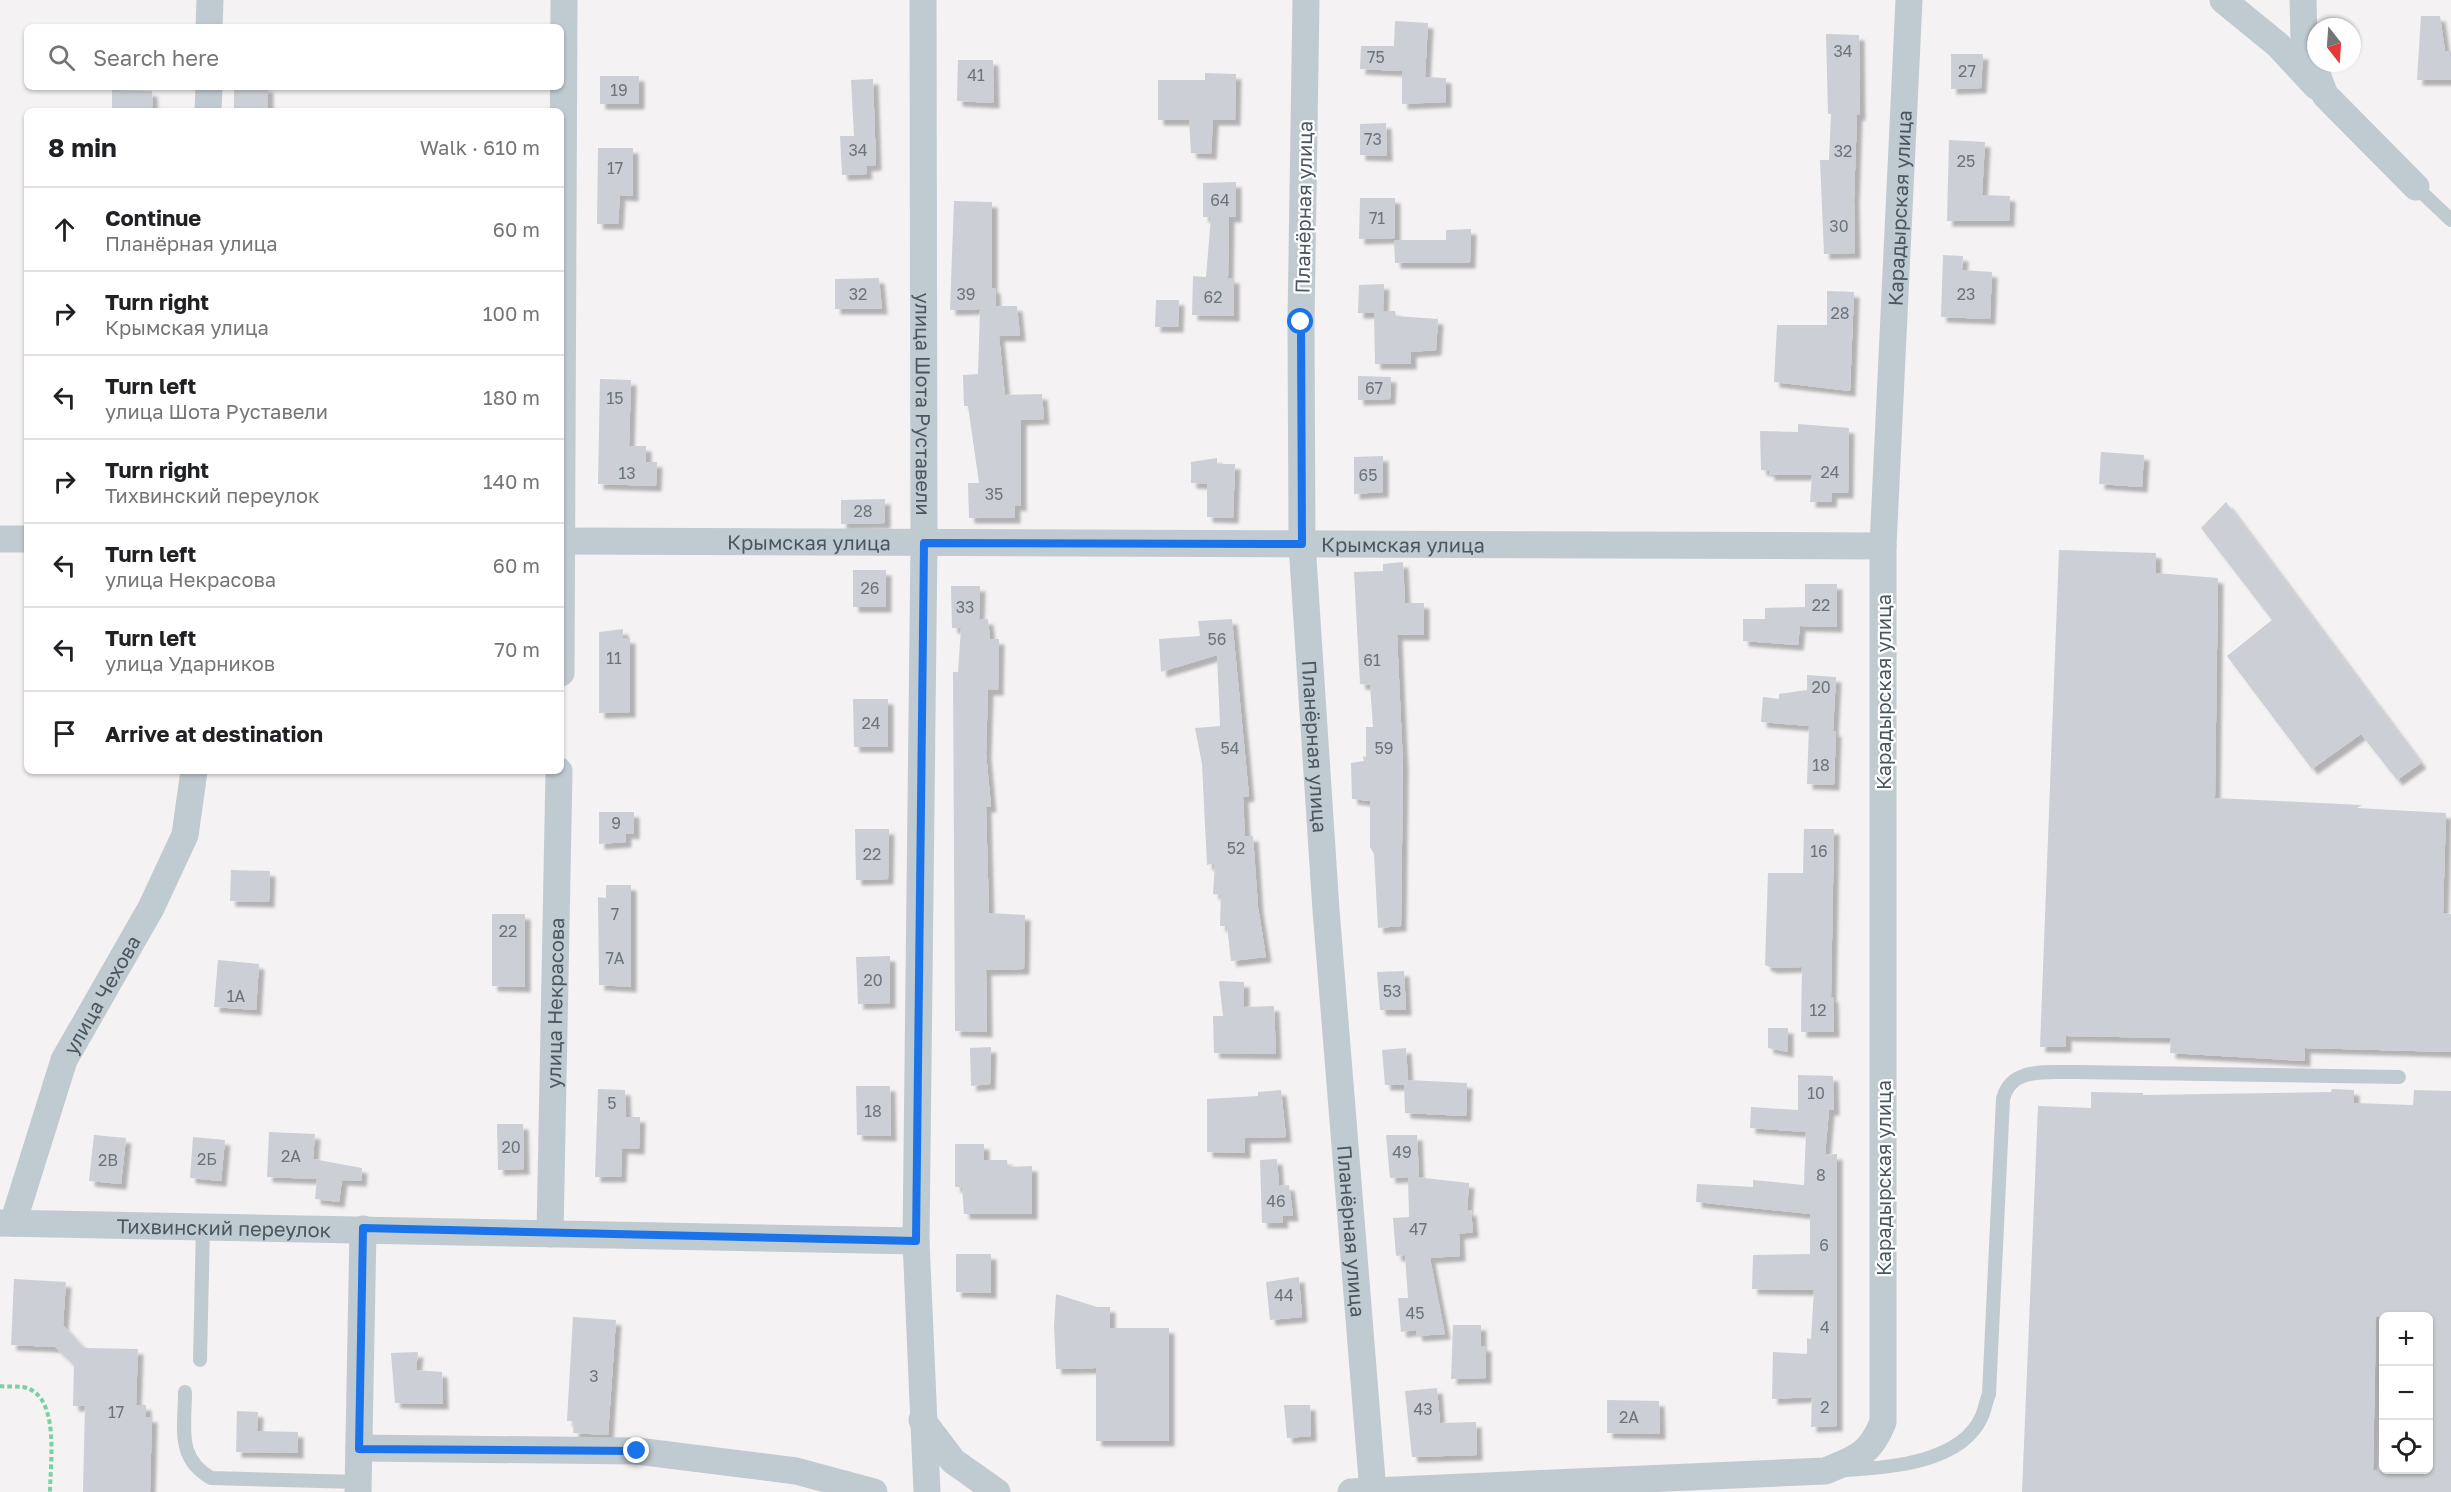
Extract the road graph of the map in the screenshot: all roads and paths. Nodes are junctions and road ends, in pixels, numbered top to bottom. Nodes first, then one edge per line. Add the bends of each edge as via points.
1 (210, 0) edge
2 (564, 0) edge
3 (922, 0) edge
4 (1306, 0) edge
5 (1908, 0) edge
6 (2223, 0) edge
7 (2303, 0) edge
8 (209, 24) edge
9 (564, 24) edge
10 (209, 90) edge
11 (564, 90) edge
12 (2325, 95) junction
13 (208, 108) edge
14 (564, 108) edge
15 (2416, 187) joint
16 (2451, 220) edge
17 (0, 539) edge
18 (24, 539) edge
19 (564, 541) edge
20 (924, 543) junction
21 (1302, 544) junction
22 (1883, 546) junction
23 (194, 774) edge
24 (559, 774) edge
25 (2399, 1077) dead end
26 (6, 1223) edge
27 (203, 1226) junction
28 (363, 1228) junction
29 (550, 1234) junction
30 (916, 1241) junction
31 (200, 1360) dead end
32 (0, 1386) edge
33 (185, 1392) dead end
34 (922, 1420) junction
35 (359, 1449) junction
36 (1825, 1471) junction
37 (1771, 1484) edge
38 (358, 1487) edge
39 (1365, 1491) edge
40 (50, 1492) edge
41 (874, 1492) edge
42 (927, 1492) edge
43 (997, 1492) edge

1 - 8 street
2 - 9 street
3 - 20 street, улица Шота Руставели
4 - 21 street, Планёрная улица
5 - 22 street, Карадырская улица
6 - 12 street via 2278,45
7 - 12 street via 2304,40
10 - 13 street
11 - 14 street
12 - 15 street
15 - 16 lane
17 - 18 street
19 - 20 street, Крымская улица
20 - 21 street, Крымская улица
20 - 30 street, улица Шота Руставели
21 - 22 street, Крымская улица
21 - 39 street, Планёрная улица
22 - 36 street, Карадырская улица via 1883,1422 1876,1442 1862,1456
23 - 26 street, улица Чехова via 185,835 151,908 64,1060
24 - 29 street, улица Некрасова
25 - 36 lane via 2075,1072 2020,1075 2011,1081 2003,1100 1989,1394 1981,1418 1946,1452 1880,1468
26 - 27 street, Тихвинский переулок
27 - 28 street, Тихвинский переулок
27 - 31 lane
28 - 29 street, Тихвинский переулок
28 - 35 street
29 - 30 street, Тихвинский переулок
30 - 34 street, улица Шота Руставели
32 - 40 path via 24,1387 35,1392 48,1408
33 - 38 lane via 184,1446 189,1460 211,1478
34 - 42 street, улица Шота Руставели
34 - 43 street via 953,1461
35 - 38 street
35 - 41 street via 637,1451 796,1471
36 - 37 street, Карадырская улица
37 - 39 street, Карадырская улица

